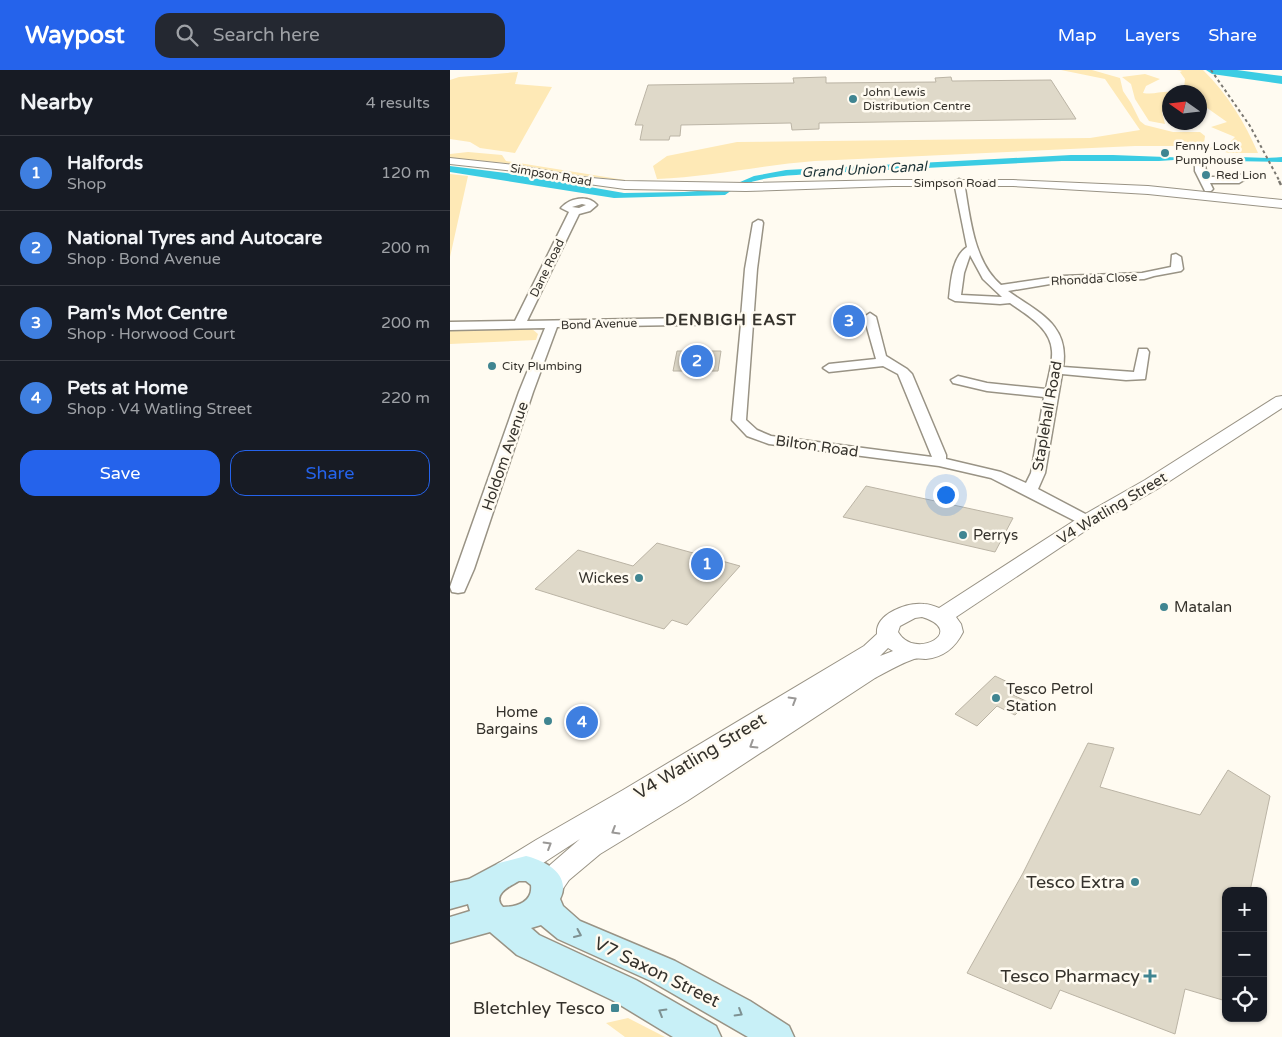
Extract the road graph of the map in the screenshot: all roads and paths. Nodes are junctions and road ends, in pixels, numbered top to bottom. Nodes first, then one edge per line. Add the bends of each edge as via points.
1 (450, 161) edge
2 (1200, 165) dead end
3 (1238, 178) dead end
4 (1205, 180) junction
5 (959, 182) junction
6 (1209, 196) junction
7 (1282, 204) edge
8 (575, 211) dead end
9 (758, 223) dead end
10 (972, 248) junction
11 (1176, 257) dead end
12 (999, 289) junction
13 (1013, 299) junction
14 (870, 318) dead end
15 (747, 320) junction
16 (519, 325) junction
17 (552, 325) junction
18 (450, 326) edge
19 (1143, 352) dead end
20 (883, 362) junction
21 (829, 368) dead end
22 (1057, 370) junction
23 (958, 380) dead end
24 (1052, 394) junction
25 (1277, 404) edge
26 (939, 462) junction
27 (1030, 491) junction
28 (1087, 522) junction
29 (458, 588) dead end
30 (942, 616) junction
31 (890, 635) junction
32 (916, 651) junction
33 (499, 877) junction
34 (546, 894) junction
35 (450, 896) edge
36 (495, 919) junction
37 (450, 930) edge
38 (704, 1037) edge
39 (777, 1037) edge

1 - 5 street, Simpson Road via 625,185 746,187
2 - 4 street
3 - 4 street via 1232,181
4 - 6 street
5 - 6 street, Simpson Road via 1102,187
5 - 10 street, Staplehall Road
6 - 7 street, Simpson Road
8 - 16 street, Dane Road
9 - 15 street, Bilton Road
10 - 12 street, Staplehall Road via 987,278
10 - 13 street via 965,252 955,298
11 - 12 street, Rhondda Close via 1177,269 1144,276 1062,279
12 - 13 street, Staplehall Road
13 - 22 street, Staplehall Road via 1046,325 1055,337 1059,352
14 - 20 street
15 - 17 street, Bond Avenue
15 - 26 street, Bilton Road via 739,420 745,429 769,440
16 - 17 street, Bond Avenue
16 - 18 street, Bond Avenue
17 - 29 street, Holdom Avenue
19 - 22 street via 1140,376
20 - 21 street
20 - 26 street via 906,374
22 - 24 street, Staplehall Road
23 - 24 street via 987,387
24 - 27 street, Staplehall Road via 1038,473
25 - 28 street, V4 Watling Street
26 - 27 street, Bilton Road via 996,475
27 - 28 street, Bilton Road
28 - 30 street, V4 Watling Street
30 - 31 street via 923,610 904,613 891,622
30 - 32 street via 952,627 950,640 935,650
31 - 32 street via 899,645
33 -> 31 street, V4 Watling Street via 853,664
32 -> 34 street, V4 Watling Street via 867,673 601,840 570,861
33 - 34 main road via 517,870 535,871 542,875
33 - 35 main road via 478,888
33 - 36 main road via 484,892 482,902 485,911
34 - 36 main road via 539,909 519,920
34 -> 39 main road, V7 Saxon Street via 550,914 569,930 663,971
36 - 37 main road
38 -> 36 main road, V7 Saxon Street via 624,990 528,945

